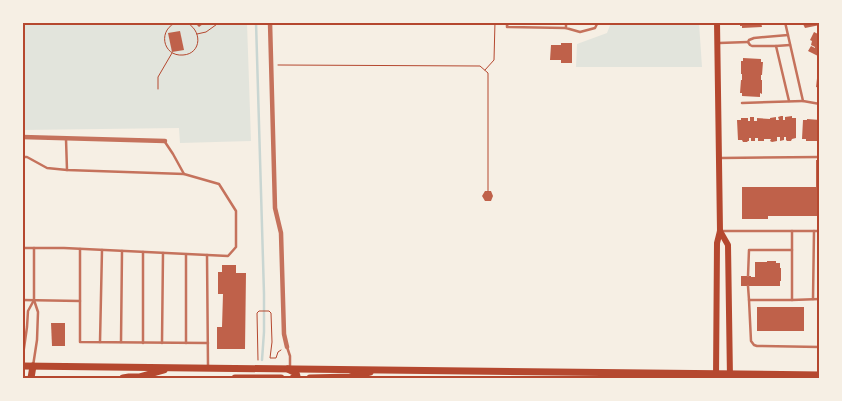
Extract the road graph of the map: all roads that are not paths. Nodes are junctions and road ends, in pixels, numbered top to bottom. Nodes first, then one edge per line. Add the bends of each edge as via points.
1 (270, 22) edge
2 (507, 22) edge
3 (566, 22) edge
4 (598, 22) edge
5 (717, 22) edge
6 (785, 22) edge
7 (566, 28) junction
8 (788, 35) junction
9 (760, 38) junction
10 (748, 42) junction
11 (717, 43) junction
12 (790, 45) junction
13 (760, 46) junction
14 (776, 46) junction
15 (789, 101) junction
16 (803, 101) junction
17 (742, 103) dead end
18 (820, 104) edge
19 (22, 137) edge
20 (66, 139) junction
21 (165, 141) joint
22 (22, 157) edge
23 (820, 157) edge
24 (719, 158) junction
25 (67, 170) junction
26 (184, 174) junction
27 (720, 230) junction
28 (792, 231) junction
29 (820, 231) edge
30 (814, 232) junction
31 (22, 248) edge
32 (34, 248) junction
33 (80, 249) junction
34 (102, 250) junction
35 (792, 250) junction
36 (122, 251) junction
37 (143, 252) junction
38 (163, 253) junction
39 (186, 254) junction
40 (207, 255) junction
41 (748, 276) dead end
42 (748, 286) dead end
43 (813, 299) junction
44 (820, 299) edge
45 (22, 300) edge
46 (34, 300) junction
47 (749, 300) junction
48 (792, 300) junction
49 (80, 301) junction
50 (100, 342) junction
51 (121, 342) junction
52 (143, 343) junction
53 (162, 343) junction
54 (186, 343) junction
55 (208, 343) junction
56 (820, 347) edge
57 (285, 348) joint
58 (22, 362) edge
59 (22, 366) edge
60 (33, 366) junction
61 (174, 368) junction
62 (208, 368) junction
63 (288, 368) junction
64 (380, 369) junction
65 (533, 375) edge
66 (820, 375) edge
67 (716, 376) edge
68 (730, 376) edge
69 (31, 378) edge
70 (123, 378) edge
71 (235, 378) edge
72 (280, 378) edge
73 (293, 378) edge
74 (310, 378) edge

1 - 57 street via 275,208 281,233
2 - 7 lane via 507,27
3 - 7 lane
4 - 7 lane via 595,28 580,32
5 - 11 main road
6 - 8 lane
8 - 9 lane
8 - 12 lane
9 - 10 lane
9 - 13 lane
10 - 11 lane
10 - 13 lane
11 - 24 main road
12 - 14 lane
12 - 16 lane
13 - 14 lane
14 - 15 lane
15 - 16 lane
15 - 17 lane
16 - 18 lane
19 - 20 street
20 - 21 street
20 - 25 lane
21 - 26 lane
22 - 25 lane via 47,168
23 - 24 lane
24 - 27 main road
25 - 26 lane
26 - 40 lane via 218,184 236,211 236,247 228,256
27 - 28 lane
27 - 67 main road via 717,243
27 - 68 main road via 728,245
28 - 30 lane
28 - 35 lane
29 - 30 lane
30 - 43 lane
31 - 32 lane
32 - 33 lane
32 - 46 lane
33 - 34 lane
33 - 49 lane
34 - 36 lane
34 - 50 lane
35 - 41 lane via 749,250
35 - 48 lane
36 - 37 lane
36 - 51 lane
37 - 38 lane
37 - 52 lane
38 - 39 lane
38 - 53 lane
39 - 40 lane
39 - 54 lane
40 - 55 lane
42 - 47 lane
43 - 44 lane
43 - 48 lane
45 - 46 lane
46 - 49 lane
46 - 58 lane via 28,311
46 - 60 lane via 38,321
47 - 48 lane
47 - 56 lane via 751,341 754,345
49 - 50 lane via 80,342
50 - 51 lane
51 - 52 lane
52 - 53 lane
53 - 54 lane
54 - 55 lane
55 - 62 lane
57 - 63 lane via 290,356
59 - 60 main road
60 - 61 main road
60 - 69 main road
61 - 62 main road
61 - 70 main road
62 - 63 main road
63 - 64 main road
63 - 73 main road via 296,373
64 - 65 main road
64 - 74 main road via 350,377
65 - 67 main road
66 - 68 main road
67 - 68 main road
71 - 72 main road

